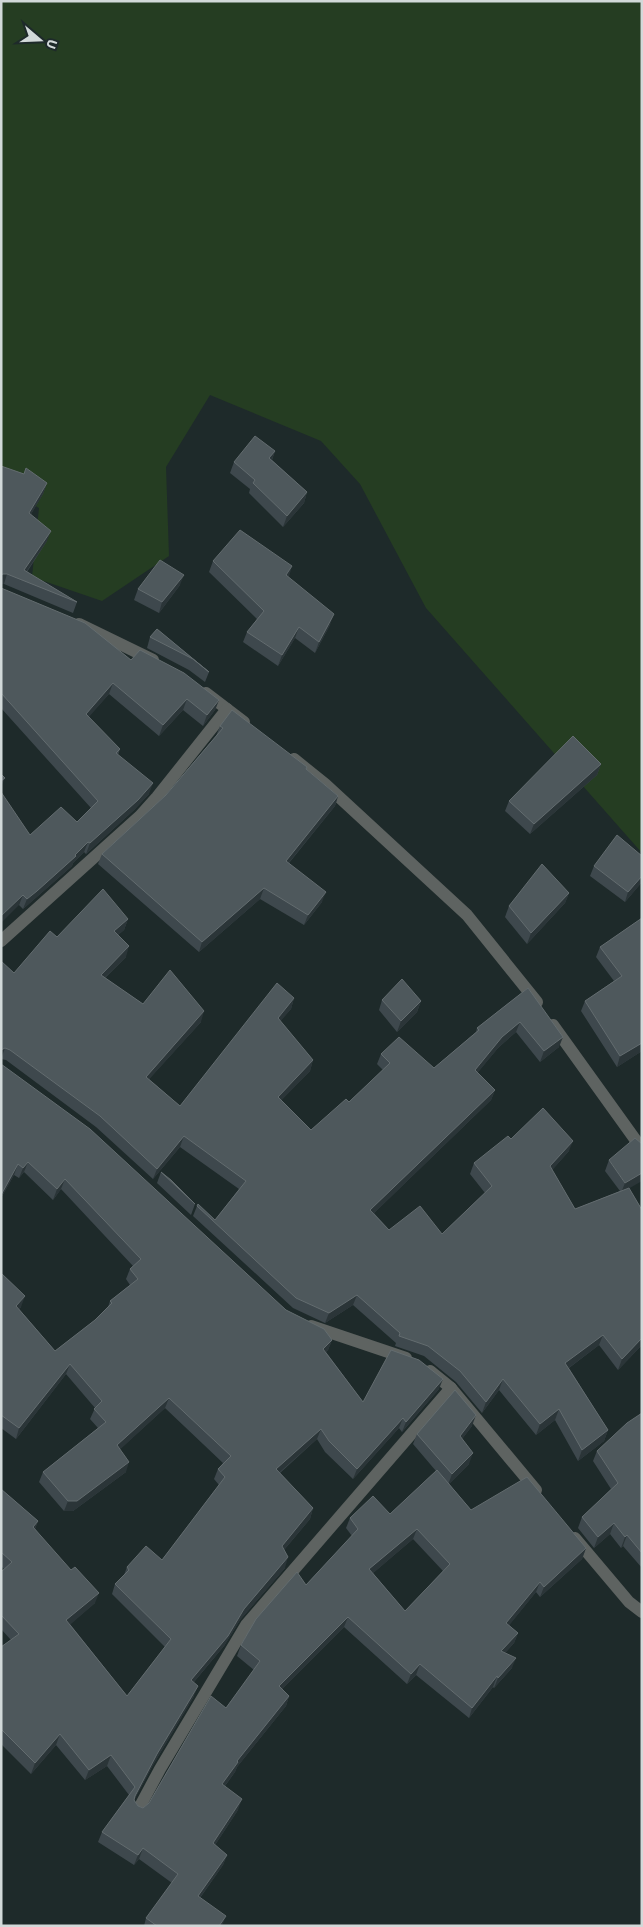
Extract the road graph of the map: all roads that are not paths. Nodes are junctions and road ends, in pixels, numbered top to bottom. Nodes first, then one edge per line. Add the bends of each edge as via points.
1 (63, 618) edge
2 (168, 668) edge
3 (199, 688) edge
4 (227, 709) junction
5 (257, 732) edge
6 (280, 749) edge
7 (1, 941) edge
8 (642, 1149) edge
9 (296, 1319) edge
10 (451, 1388) junction
11 (546, 1503) edge
12 (565, 1526) edge
13 (642, 1612) edge
14 (138, 1810) edge

1 - 2 street via 99,632
3 - 4 street
4 - 5 street
4 - 7 street via 140,816
6 - 8 street via 325,784 467,915 545,1013
9 - 10 street via 322,1331 419,1363
10 - 11 street
10 - 14 street via 246,1625
12 - 13 street via 629,1602

